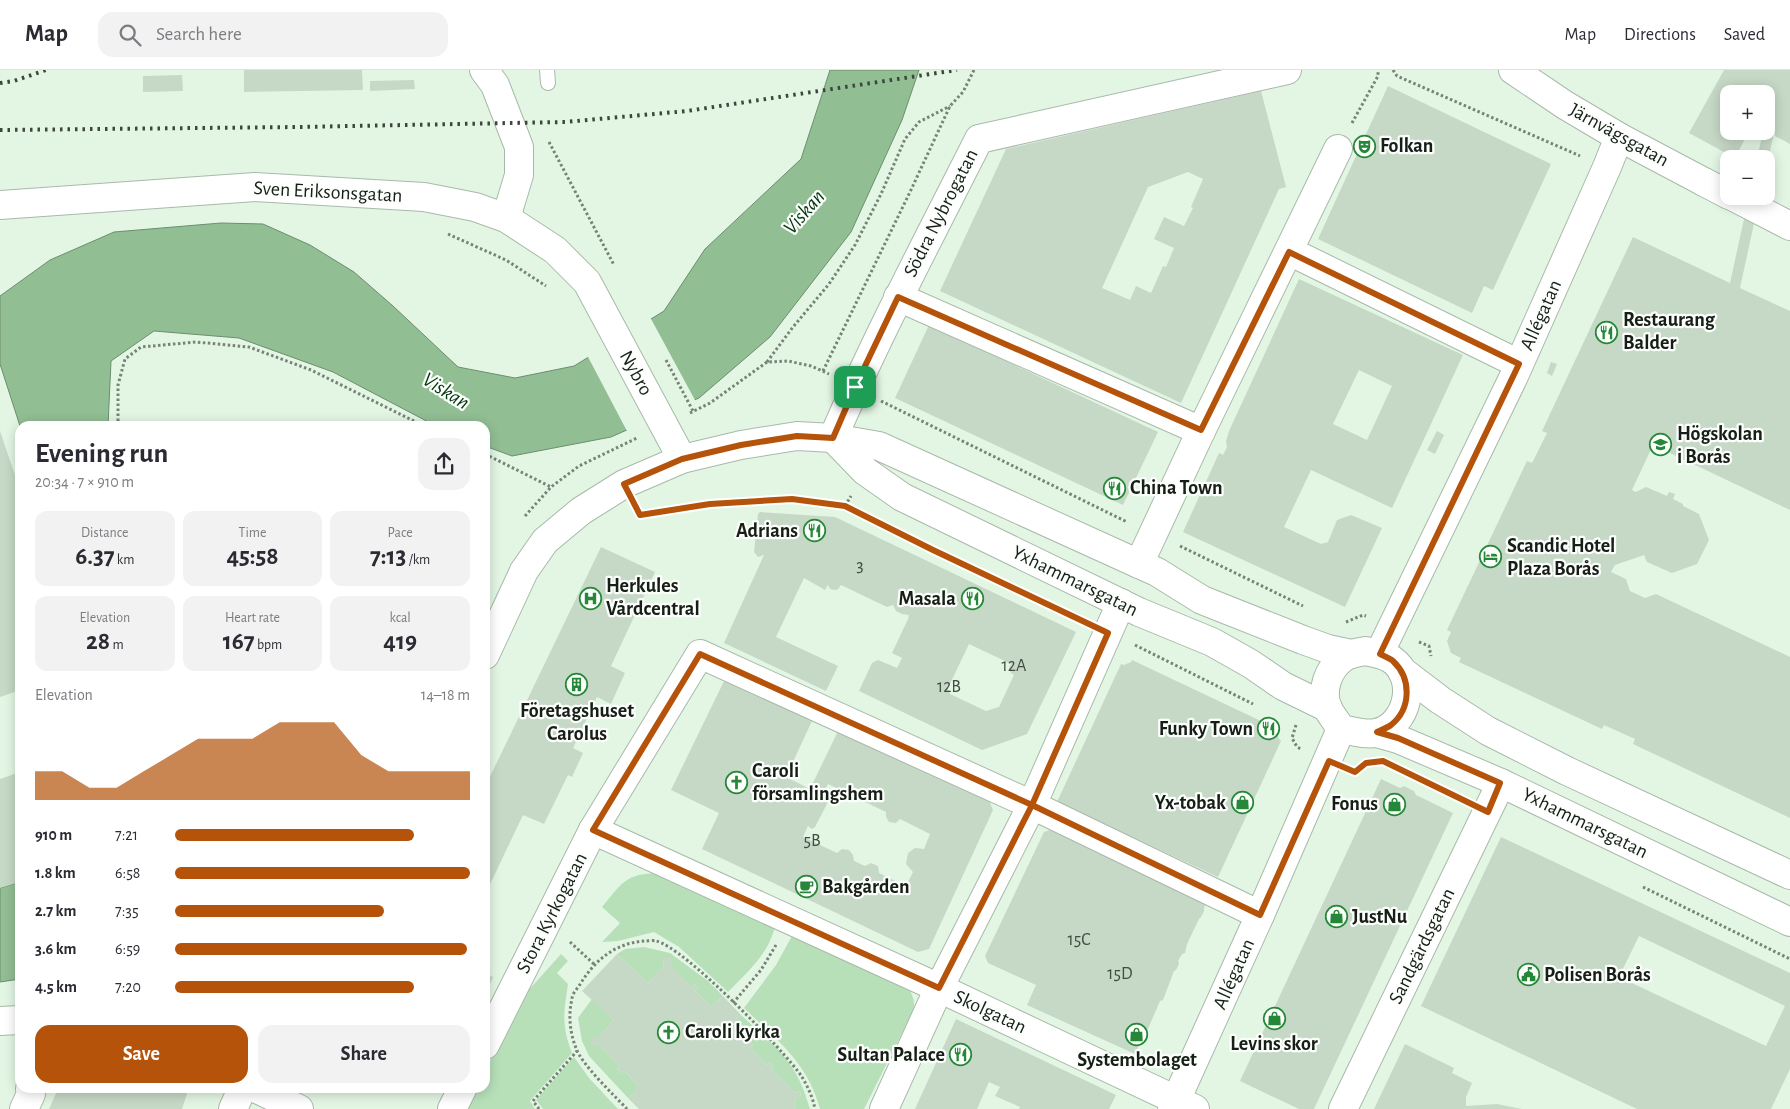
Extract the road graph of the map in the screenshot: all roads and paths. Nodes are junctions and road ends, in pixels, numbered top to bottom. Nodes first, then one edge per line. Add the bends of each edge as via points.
1 (484, 70) edge
2 (974, 70) edge
3 (1287, 70) edge
4 (1378, 70) edge
5 (1513, 70) edge
6 (950, 106) junction
7 (1619, 137) junction
8 (549, 141) dead end
9 (1338, 149) joint
10 (1720, 191) edge
11 (0, 205) edge
12 (1748, 205) edge
13 (506, 218) junction
14 (1790, 226) edge
15 (441, 230) dead end
16 (1289, 252) junction
17 (615, 267) dead end
18 (552, 290) dead end
19 (898, 297) junction
20 (607, 320) joint
21 (767, 362) dead end
22 (1519, 364) junction
23 (855, 387) junction
24 (690, 406) dead end
25 (694, 411) dead end
26 (118, 421) edge
27 (414, 421) edge
28 (1201, 430) junction
29 (833, 438) junction
30 (608, 450) dead end
31 (490, 456) edge
32 (682, 459) junction
33 (624, 484) junction
34 (551, 487) dead end
35 (1153, 534) junction
36 (1140, 564) junction
37 (1121, 603) junction
38 (1307, 608) dead end
39 (1342, 624) dead end
40 (1392, 629) junction
41 (1108, 633) junction
42 (490, 644) edge
43 (1351, 654) junction
44 (1380, 654) junction
45 (1432, 661) dead end
46 (1402, 671) junction
47 (1256, 706) dead end
48 (1335, 718) junction
49 (1289, 722) dead end
50 (1377, 732) junction
51 (1329, 761) junction
52 (1500, 783) junction
53 (1032, 805) junction
54 (593, 830) junction
55 (1790, 875) edge
56 (1640, 886) dead end
57 (1260, 915) junction
58 (790, 920) junction
59 (1790, 922) edge
60 (1790, 959) edge
61 (939, 988) junction
62 (734, 1003) junction
63 (15, 1020) edge
64 (0, 1021) edge
65 (490, 1035) edge
66 (577, 1050) junction
67 (30, 1093) edge
68 (240, 1093) edge
69 (265, 1093) edge
70 (460, 1093) edge
71 (1181, 1106) edge
72 (24, 1109) edge
73 (233, 1109) edge
74 (299, 1109) edge
75 (452, 1109) edge
76 (539, 1109) edge
77 (627, 1109) edge
78 (815, 1109) edge
79 (884, 1109) edge
80 (1343, 1109) edge

1 - 13 street via 494,85 519,147 520,175
2 - 6 path via 963,92
3 - 19 street, Södra Nybrogatan via 979,139
4 - 9 path via 1378,76
5 - 7 street, Järnvägsgatan
6 - 21 path via 919,122 906,139 855,245 829,284
6 - 23 path via 823,371
7 - 10 street, Järnvägsgatan
7 - 22 street, Allégatan
8 - 17 path
9 - 16 street
11 - 13 street, Sven Eriksonsgatan via 255,188 424,197 475,207
12 - 14 street, Järnvägsgatan
13 - 20 street, Sven Eriksonsgatan via 555,250 587,282
15 - 18 path via 506,260
16 - 22 street
16 - 28 street
19 - 23 street, Södra Nybrogatan
19 - 28 street
20 - 32 street, Nybro
22 - 40 street, Allégatan
23 - 29 street, Södra Nybrogatan
23 - 35 path
24 - 25 path
26 - 27 path via 118,384 125,359 141,347 196,342 249,347 311,370
28 - 35 street
29 - 32 street, Yxhammarsgatan via 797,436
29 - 36 street, Yxhammarsgatan via 879,446
29 - 37 street, Yxhammarsgatan via 865,471 902,497
30 - 33 path
31 - 34 path
32 - 33 street, Yxhammarsgatan
33 - 41 path via 640,515 710,504 792,499 845,506
33 - 42 street, Yxhammarsgatan via 581,510 546,541 524,571
35 - 36 street
35 - 38 path
36 - 43 street, Yxhammarsgatan via 1202,600 1303,640
37 - 41 street
37 - 48 street, Yxhammarsgatan via 1212,642
39 - 40 path via 1363,615
40 - 44 street, Allégatan
40 - 45 path via 1429,646
41 - 47 path
41 - 53 street
43 - 44 street via 1365,651
43 - 48 street, Allégatan via 1334,667 1325,686
44 - 46 street via 1392,660
46 - 50 street via 1407,686 1401,715 1390,726
46 - 55 street, Yxhammarsgatan via 1488,731
48 - 50 street via 1363,733
48 - 51 street, Allégatan
49 - 51 path via 1297,726 1292,738 1297,747
50 - 52 street, Yxhammarsgatan via 1398,738
51 - 57 street, Allégatan
52 - 59 street, Yxhammarsgatan
52 - 80 street, Sandgärdsgatan
53 - 54 street, Stora Kyrkogatan via 700,654
53 - 57 street
53 - 61 street
54 - 58 street, Skolgatan
54 - 65 street, Stora Kyrkogatan
56 - 60 path
57 - 71 street, Allégatan
58 - 61 street, Skolgatan
58 - 62 path via 761,970
61 - 71 street, Skolgatan
61 - 79 street
62 - 66 path via 678,952 656,941 630,942 607,953 586,974 572,997 570,1022
62 - 78 path via 787,1057 803,1078
63 - 64 street
66 - 76 path via 533,1101
66 - 77 path
67 - 72 street
68 - 73 street
69 - 74 street
70 - 75 street

